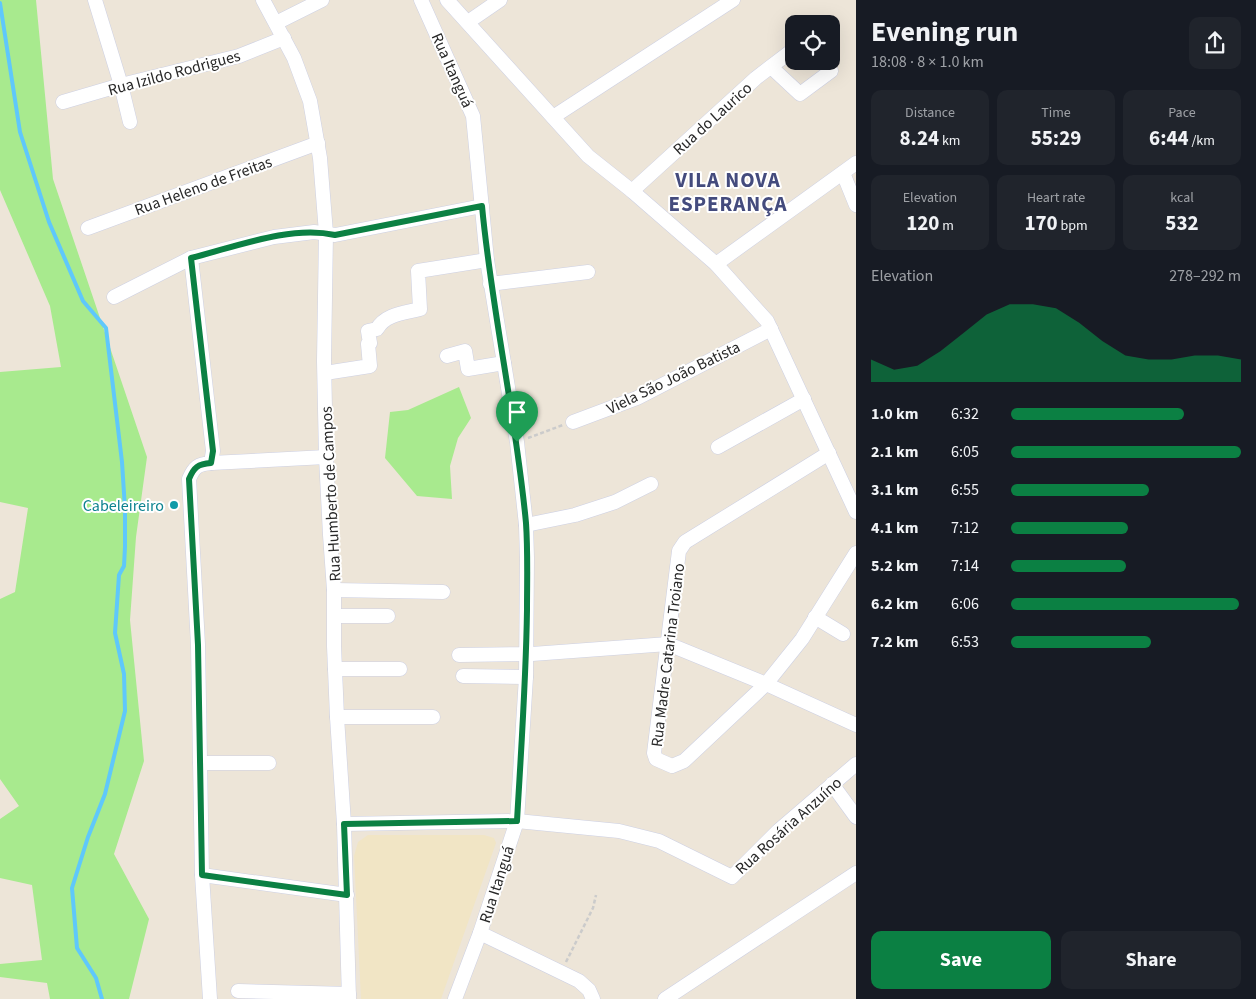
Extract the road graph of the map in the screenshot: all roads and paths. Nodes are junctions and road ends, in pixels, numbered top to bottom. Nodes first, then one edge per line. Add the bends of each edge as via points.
1 (95, 0) edge
2 (262, 0) edge
3 (322, 0) edge
4 (447, 0) edge
5 (500, 0) edge
6 (733, 0) edge
7 (423, 1) edge
8 (468, 22) junction
9 (276, 23) junction
10 (284, 38) junction
11 (785, 56) edge
12 (771, 67) junction
13 (830, 71) dead end
14 (121, 85) junction
15 (62, 102) dead end
16 (553, 117) junction
17 (130, 122) dead end
18 (318, 143) junction
19 (856, 163) edge
20 (843, 173) junction
21 (632, 191) junction
22 (856, 205) edge
23 (482, 206) junction
24 (88, 228) dead end
25 (326, 233) junction
26 (191, 258) junction
27 (487, 260) junction
28 (716, 264) junction
29 (588, 272) dead end
30 (490, 284) junction
31 (114, 297) dead end
32 (771, 329) junction
33 (447, 356) dead end
34 (504, 363) junction
35 (324, 372) junction
36 (804, 399) junction
37 (573, 422) joint
38 (517, 442) junction
39 (718, 447) dead end
40 (830, 453) junction
41 (326, 457) junction
42 (211, 463) junction
43 (651, 484) dead end
44 (856, 512) edge
45 (526, 525) junction
46 (856, 553) edge
47 (334, 590) junction
48 (443, 592) dead end
49 (334, 616) junction
50 (388, 616) dead end
51 (815, 618) junction
52 (843, 634) dead end
53 (668, 644) junction
54 (526, 654) junction
55 (459, 655) dead end
56 (335, 669) junction
57 (400, 669) dead end
58 (463, 676) dead end
59 (526, 676) junction
60 (766, 684) junction
61 (337, 717) junction
62 (433, 717) dead end
63 (856, 725) edge
64 (269, 763) dead end
65 (200, 764) junction
66 (856, 764) edge
67 (832, 784) junction
68 (854, 809) edge
69 (517, 821) junction
70 (344, 824) junction
71 (856, 873) edge
72 (202, 875) junction
73 (347, 895) junction
74 (596, 895) dead end
75 (480, 933) junction
76 (561, 972) junction
77 (238, 991) dead end
78 (591, 994) edge
79 (349, 997) edge
80 (210, 999) edge
81 (454, 999) edge
82 (665, 999) edge

1 - 14 street
2 - 9 street, Rua Humberto de Campos
3 - 9 street
4 - 8 street
5 - 8 street
6 - 16 street
7 - 23 street, Rua Itanguá via 473,116
8 - 16 street
9 - 10 street, Rua Humberto de Campos
10 - 14 street, Rua Izildo Rodrigues via 239,56
10 - 18 street, Rua Humberto de Campos via 310,101
11 - 12 street, Rua do Laurico
12 - 13 street via 800,94
12 - 21 street, Rua do Laurico
14 - 15 street, Rua Izildo Rodrigues
14 - 17 street
16 - 21 street via 588,156
18 - 24 street, Rua Heleno de Freitas
18 - 25 street, Rua Humberto de Campos
19 - 20 street
20 - 22 street
20 - 28 street
21 - 28 street
23 - 25 street via 335,235
23 - 27 street, Rua Itanguá
25 - 26 street via 274,237
25 - 35 street, Rua Humberto de Campos
26 - 31 street
26 - 42 street via 213,451
27 - 30 street, Rua Itanguá
27 - 35 street via 418,271 420,309 389,318 368,332 370,366
28 - 32 street
29 - 30 street
30 - 34 street, Rua Itanguá
32 - 36 street
32 - 37 street, Viela São João Batista via 637,398
33 - 34 street via 465,351 468,369
34 - 38 street, Rua Itanguá
35 - 41 street, Rua Humberto de Campos
36 - 39 street
36 - 40 street
37 - 38 path
38 - 45 street, Rua Itanguá
40 - 44 street
40 - 53 street, Rua Madre Catarina Troiano via 685,542 679,551
41 - 42 street
41 - 47 street, Rua Humberto de Campos
42 - 65 street via 198,465 189,479 198,645
43 - 45 street via 616,502
45 - 54 street, Rua Itanguá
46 - 51 street
47 - 48 street
47 - 49 street, Rua Humberto de Campos
49 - 50 street
49 - 56 street, Rua Humberto de Campos
51 - 52 street
51 - 60 street
53 - 54 street
53 - 60 street
53 - 60 street, Rua Madre Catarina Troiano via 654,753 656,759 672,766 684,761
54 - 55 street
54 - 59 street, Rua Itanguá
56 - 57 street
56 - 61 street, Rua Humberto de Campos
58 - 59 street
59 - 69 street, Rua Itanguá
60 - 63 street
61 - 62 street
61 - 70 street, Rua Humberto de Campos
64 - 65 street
65 - 72 street
66 - 67 street, Rua Rosária Anzuíno
67 - 68 street
67 - 69 street, Rua Rosária Anzuíno via 732,877 660,841 619,831
69 - 70 street
69 - 75 street, Rua Itanguá
70 - 73 street, Rua Humberto de Campos
71 - 82 street
72 - 73 street
72 - 80 street
73 - 79 street, Rua Humberto de Campos
74 - 76 path via 593,908
75 - 76 street
75 - 81 street, Rua Itanguá
76 - 78 street via 579,981
77 - 79 street

